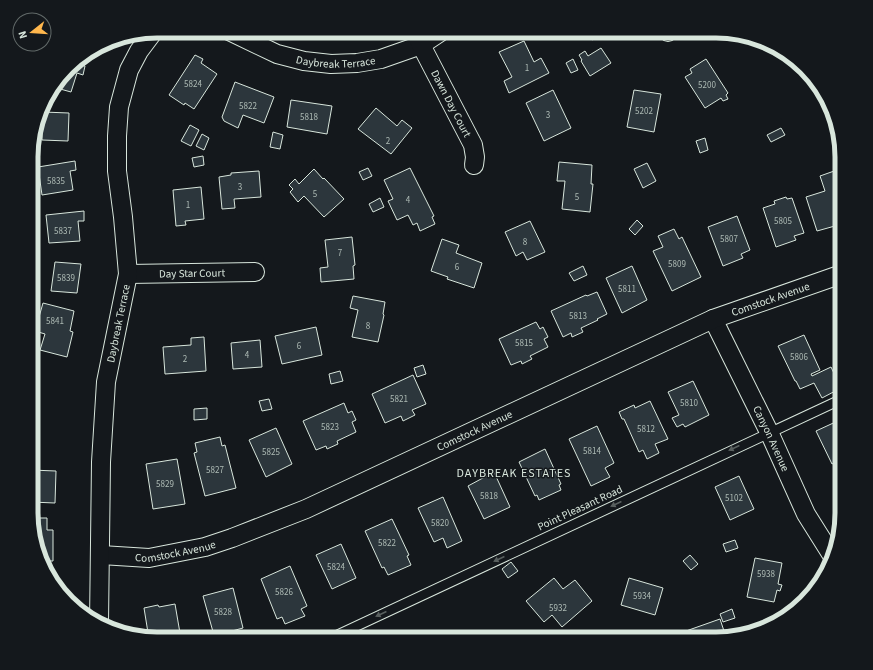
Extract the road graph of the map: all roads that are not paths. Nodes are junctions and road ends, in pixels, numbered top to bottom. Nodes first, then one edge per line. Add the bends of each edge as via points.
1 (150, 38) edge
2 (244, 38) edge
3 (418, 38) edge
4 (474, 165) dead end
5 (255, 272) dead end
6 (128, 274) junction
7 (835, 276) edge
8 (714, 319) junction
9 (835, 402) edge
10 (769, 432) junction
11 (829, 550) edge
12 (100, 555) junction
13 (99, 617) edge
14 (348, 632) edge

1 - 6 street, Daybreak Terrace via 130,70 119,114 117,171
2 - 3 street, Daybreak Terrace via 277,54 331,64 381,59
3 - 4 street, Dawn Day Court via 473,145
5 - 6 street, Day Star Court
6 - 12 street, Daybreak Terrace via 106,382 100,462
7 - 8 street, Comstock Avenue
8 - 10 street, Canyon Avenue
8 - 12 street, Comstock Avenue via 306,509 232,538 149,558
9 - 10 lane, Point Pleasant Road
10 - 11 street, Canyon Avenue via 806,514
10 -> 14 lane, Point Pleasant Road
12 - 13 street, Daybreak Terrace

